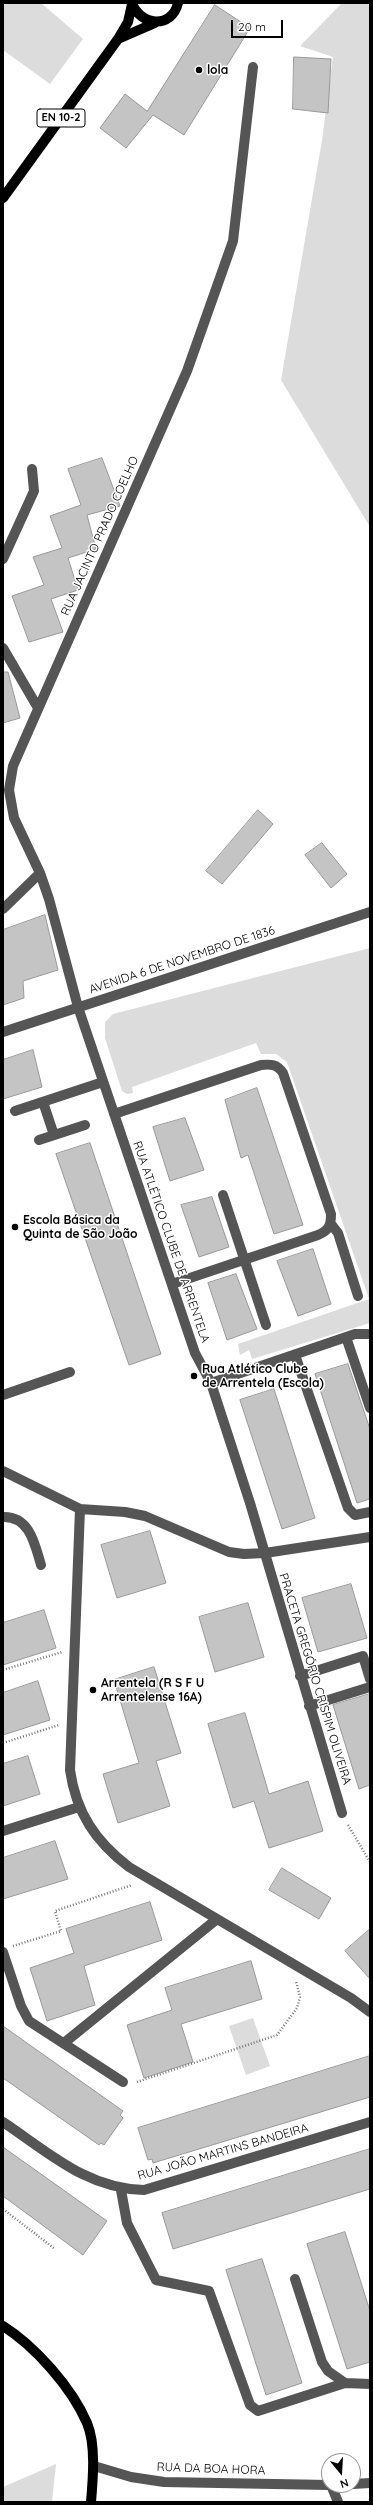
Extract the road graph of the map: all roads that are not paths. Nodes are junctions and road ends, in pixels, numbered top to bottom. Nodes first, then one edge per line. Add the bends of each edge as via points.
1 (132, 3) edge
2 (178, 3) edge
3 (160, 21) junction
4 (118, 39) junction
5 (253, 67) dead end
6 (3, 198) edge
7 (32, 469) dead end
8 (3, 559) edge
9 (3, 648) edge
10 (38, 708) junction
11 (3, 796) edge
12 (11, 805) junction
13 (40, 873) junction
14 (3, 909) edge
15 (370, 912) edge
16 (78, 1008) junction
17 (3, 1032) edge
18 (103, 1082) junction
19 (43, 1102) junction
20 (15, 1111) dead end
21 (114, 1114) junction
22 (85, 1125) dead end
23 (54, 1135) junction
24 (38, 1140) dead end
25 (223, 1195) dead end
26 (331, 1224) junction
27 (244, 1260) junction
28 (172, 1284) junction
29 (358, 1296) dead end
30 (266, 1325) dead end
31 (370, 1334) edge
32 (346, 1337) junction
33 (295, 1355) junction
34 (70, 1372) dead end
35 (211, 1383) junction
36 (3, 1395) edge
37 (370, 1408) edge
38 (3, 1471) edge
39 (80, 1510) junction
40 (370, 1512) edge
41 (3, 1517) edge
42 (370, 1537) edge
43 (265, 1553) junction
44 (41, 1565) dead end
45 (300, 1676) junction
46 (370, 1679) edge
47 (370, 1687) edge
48 (309, 1706) junction
49 (79, 1807) junction
50 (342, 1813) road end
51 (3, 1831) edge
52 (217, 1919) junction
53 (7, 1950) edge
54 (370, 2012) edge
55 (64, 2042) junction
56 (123, 2082) road end
57 (3, 2122) edge
58 (370, 2122) edge
59 (121, 2190) junction
60 (295, 2279) dead end
61 (3, 2326) edge
62 (345, 2383) junction
63 (370, 2384) edge
64 (94, 2466) junction
65 (321, 2485) edge
66 (91, 2502) edge

1 - 3 main road, EN 10-2 via 139,16 146,20
1 - 4 main road, EN 10-2 via 128,22
2 - 3 main road, EN 10-2 via 173,14
3 - 4 main road, EN 10-2
4 - 6 main road, EN 10-2
5 - 10 street, RUA JACINTO PRADO COELHO via 234,241 187,371
7 - 8 street via 34,491
9 - 10 street
10 - 12 street, RUA JACINTO PRADO COELHO via 13,766 9,790
11 - 12 street
12 - 13 street, RUA JACINTO PRADO COELHO via 14,818
13 - 14 street
13 - 16 street, RUA JACINTO PRADO COELHO
15 - 16 street, AVENIDA 6 DE NOVEMBRO DE 1836
16 - 17 street, AVENIDA 6 DE NOVEMBRO DE 1836
16 - 18 street, RUA ATLÉTICO CLUBE DE ARRENTELA
18 - 19 street
18 - 21 street, RUA ATLÉTICO CLUBE DE ARRENTELA
19 - 20 street
19 - 23 street
21 - 26 street via 261,1065 272,1064 279,1067 331,1214
21 - 28 street, RUA ATLÉTICO CLUBE DE ARRENTELA
22 - 23 street
23 - 24 street
25 - 27 street
26 - 27 street via 326,1231 318,1235
26 - 29 street via 338,1233
27 - 28 street
27 - 30 street
28 - 35 street, RUA ATLÉTICO CLUBE DE ARRENTELA via 195,1353
31 - 32 street
32 - 33 street
32 - 37 street
33 - 35 street
33 - 40 street via 348,1508 355,1515
34 - 36 street
35 - 43 street, RUA ATLÉTICO CLUBE DE ARRENTELA
38 - 39 street
39 - 43 street via 125,1512 144,1516 229,1552
39 - 49 street via 70,1770 72,1789
41 - 44 street via 17,1520 26,1527 33,1537
42 - 43 street
43 - 45 street, PRACETA GREGÓRIO CRISPIM OLIVEIRA
45 - 46 street via 363,1656
45 - 48 street, PRACETA GREGÓRIO CRISPIM OLIVEIRA
47 - 48 street
48 - 50 street, PRACETA GREGÓRIO CRISPIM OLIVEIRA
49 - 51 street
49 - 52 street via 93,1833 109,1852 150,1880
52 - 54 street via 351,1998
52 - 55 street
53 - 55 street via 24,2014 29,2021
55 - 56 street
57 - 59 street, RUA JOÃO MARTINS BANDEIRA via 86,2177
58 - 59 street, RUA JOÃO MARTINS BANDEIRA via 144,2190
59 - 62 street via 127,2223 156,2280 208,2292 250,2405 258,2411
60 - 62 street via 322,2362 328,2371
61 - 64 main road via 13,2332 58,2376 87,2424
62 - 63 street
64 - 65 street, RUA DA BOA HORA via 131,2478 164,2482
64 - 66 main road

